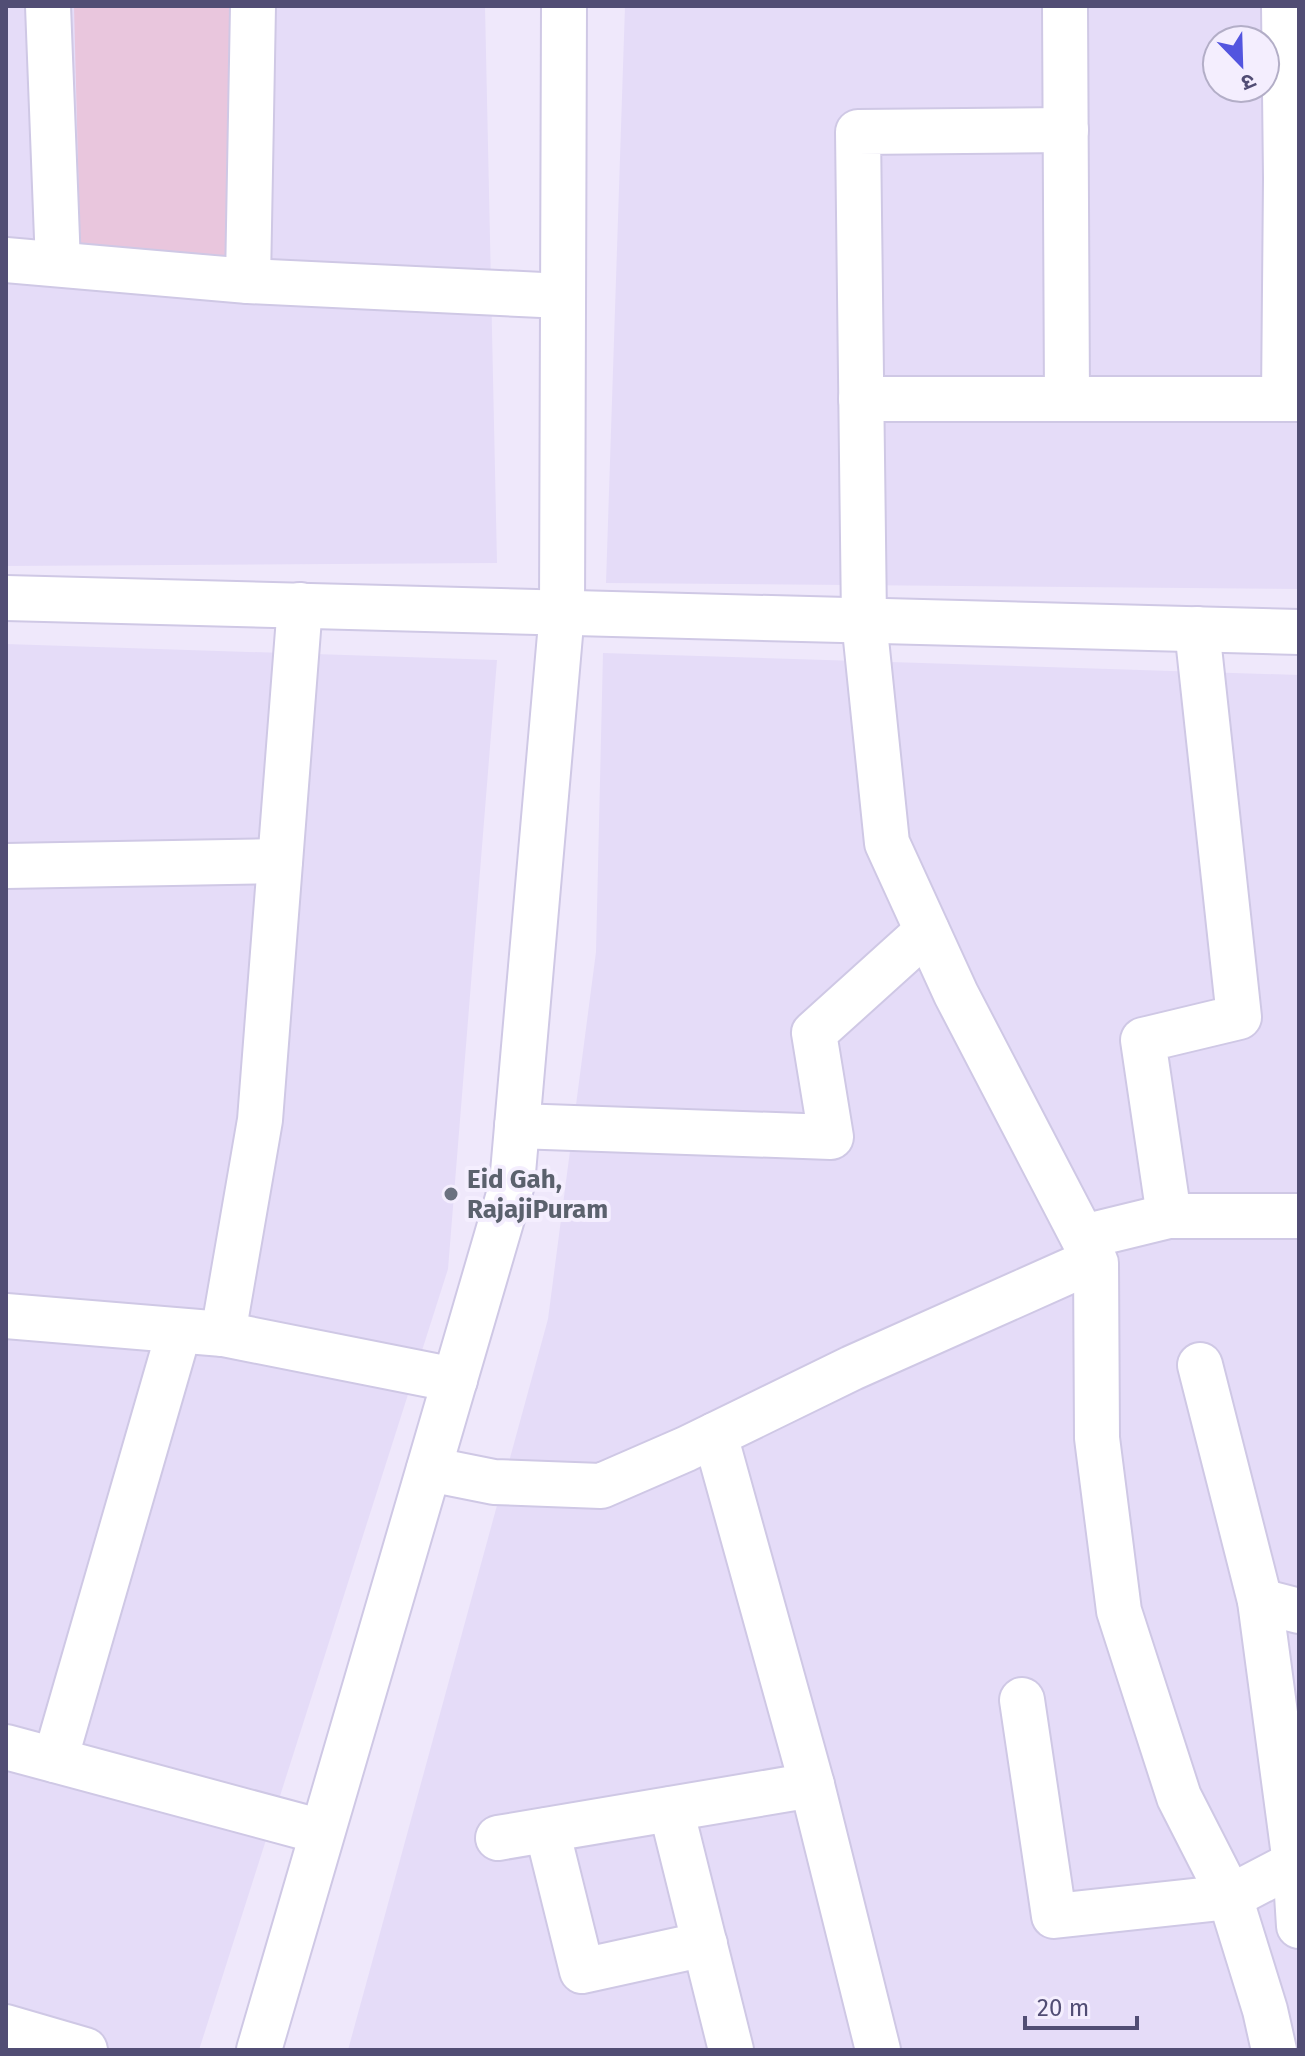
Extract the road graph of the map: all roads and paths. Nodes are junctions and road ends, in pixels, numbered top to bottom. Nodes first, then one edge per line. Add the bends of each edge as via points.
1 (48, 6) edge
2 (253, 6) edge
3 (564, 6) edge
4 (1065, 6) edge
5 (1284, 6) edge
6 (1066, 130) junction
7 (1293, 179) edge
8 (6, 260) edge
9 (58, 264) junction
10 (248, 281) junction
11 (563, 296) junction
12 (861, 399) junction
13 (1067, 399) junction
14 (1291, 399) edge
15 (6, 598) edge
16 (300, 605) junction
17 (562, 612) junction
18 (864, 620) junction
19 (1197, 629) junction
20 (1299, 632) edge
21 (280, 861) junction
22 (6, 866) edge
23 (927, 931) junction
24 (517, 1126) junction
25 (1169, 1216) junction
26 (1299, 1216) edge
27 (1089, 1248) junction
28 (6, 1316) edge
29 (179, 1331) junction
30 (223, 1334) junction
31 (1200, 1365) dead end
32 (455, 1380) junction
33 (715, 1435) junction
34 (429, 1469) junction
35 (1280, 1606) edge
36 (1022, 1700) dead end
37 (6, 1747) edge
38 (55, 1760) junction
39 (812, 1785) junction
40 (671, 1809) junction
41 (547, 1830) junction
42 (322, 1832) junction
43 (498, 1838) dead end
44 (1295, 1863) junction
45 (1230, 1897) junction
46 (1299, 1926) edge
47 (705, 1944) junction
48 (6, 2027) edge
49 (85, 2050) edge
50 (259, 2050) edge
51 (731, 2050) edge
52 (878, 2050) edge
53 (1274, 2050) edge

1 - 9 street
2 - 10 street
3 - 11 street
4 - 6 street
5 - 7 street
6 - 12 street via 858,132
6 - 13 street
7 - 14 street
8 - 9 street
9 - 10 street
10 - 11 street
11 - 17 street
12 - 13 street
12 - 18 street
13 - 14 street
15 - 16 street
16 - 17 street
16 - 21 street
17 - 18 street
17 - 24 street
18 - 19 street
18 - 23 street via 887,843
19 - 20 street
19 - 25 street via 1239,1017 1143,1040
21 - 22 street
21 - 30 street via 260,1120
23 - 24 street via 814,1033 831,1137
23 - 27 street
24 - 32 street via 512,1184
25 - 26 street
25 - 27 street
27 - 33 street
27 - 45 street via 1097,1438 1119,1611 1179,1797
28 - 29 street
29 - 30 street
29 - 38 street
30 - 32 street
31 - 35 street
32 - 34 street
33 - 34 street via 601,1486 494,1482
33 - 39 street
34 - 42 street
35 - 44 street
36 - 45 street via 1054,1916
37 - 38 street
38 - 42 street
39 - 40 street
39 - 52 street
40 - 41 street
40 - 47 street
41 - 43 street
41 - 47 street via 582,1971
42 - 50 street
44 - 45 street
44 - 46 street
45 - 53 street
47 - 51 street
48 - 49 street

